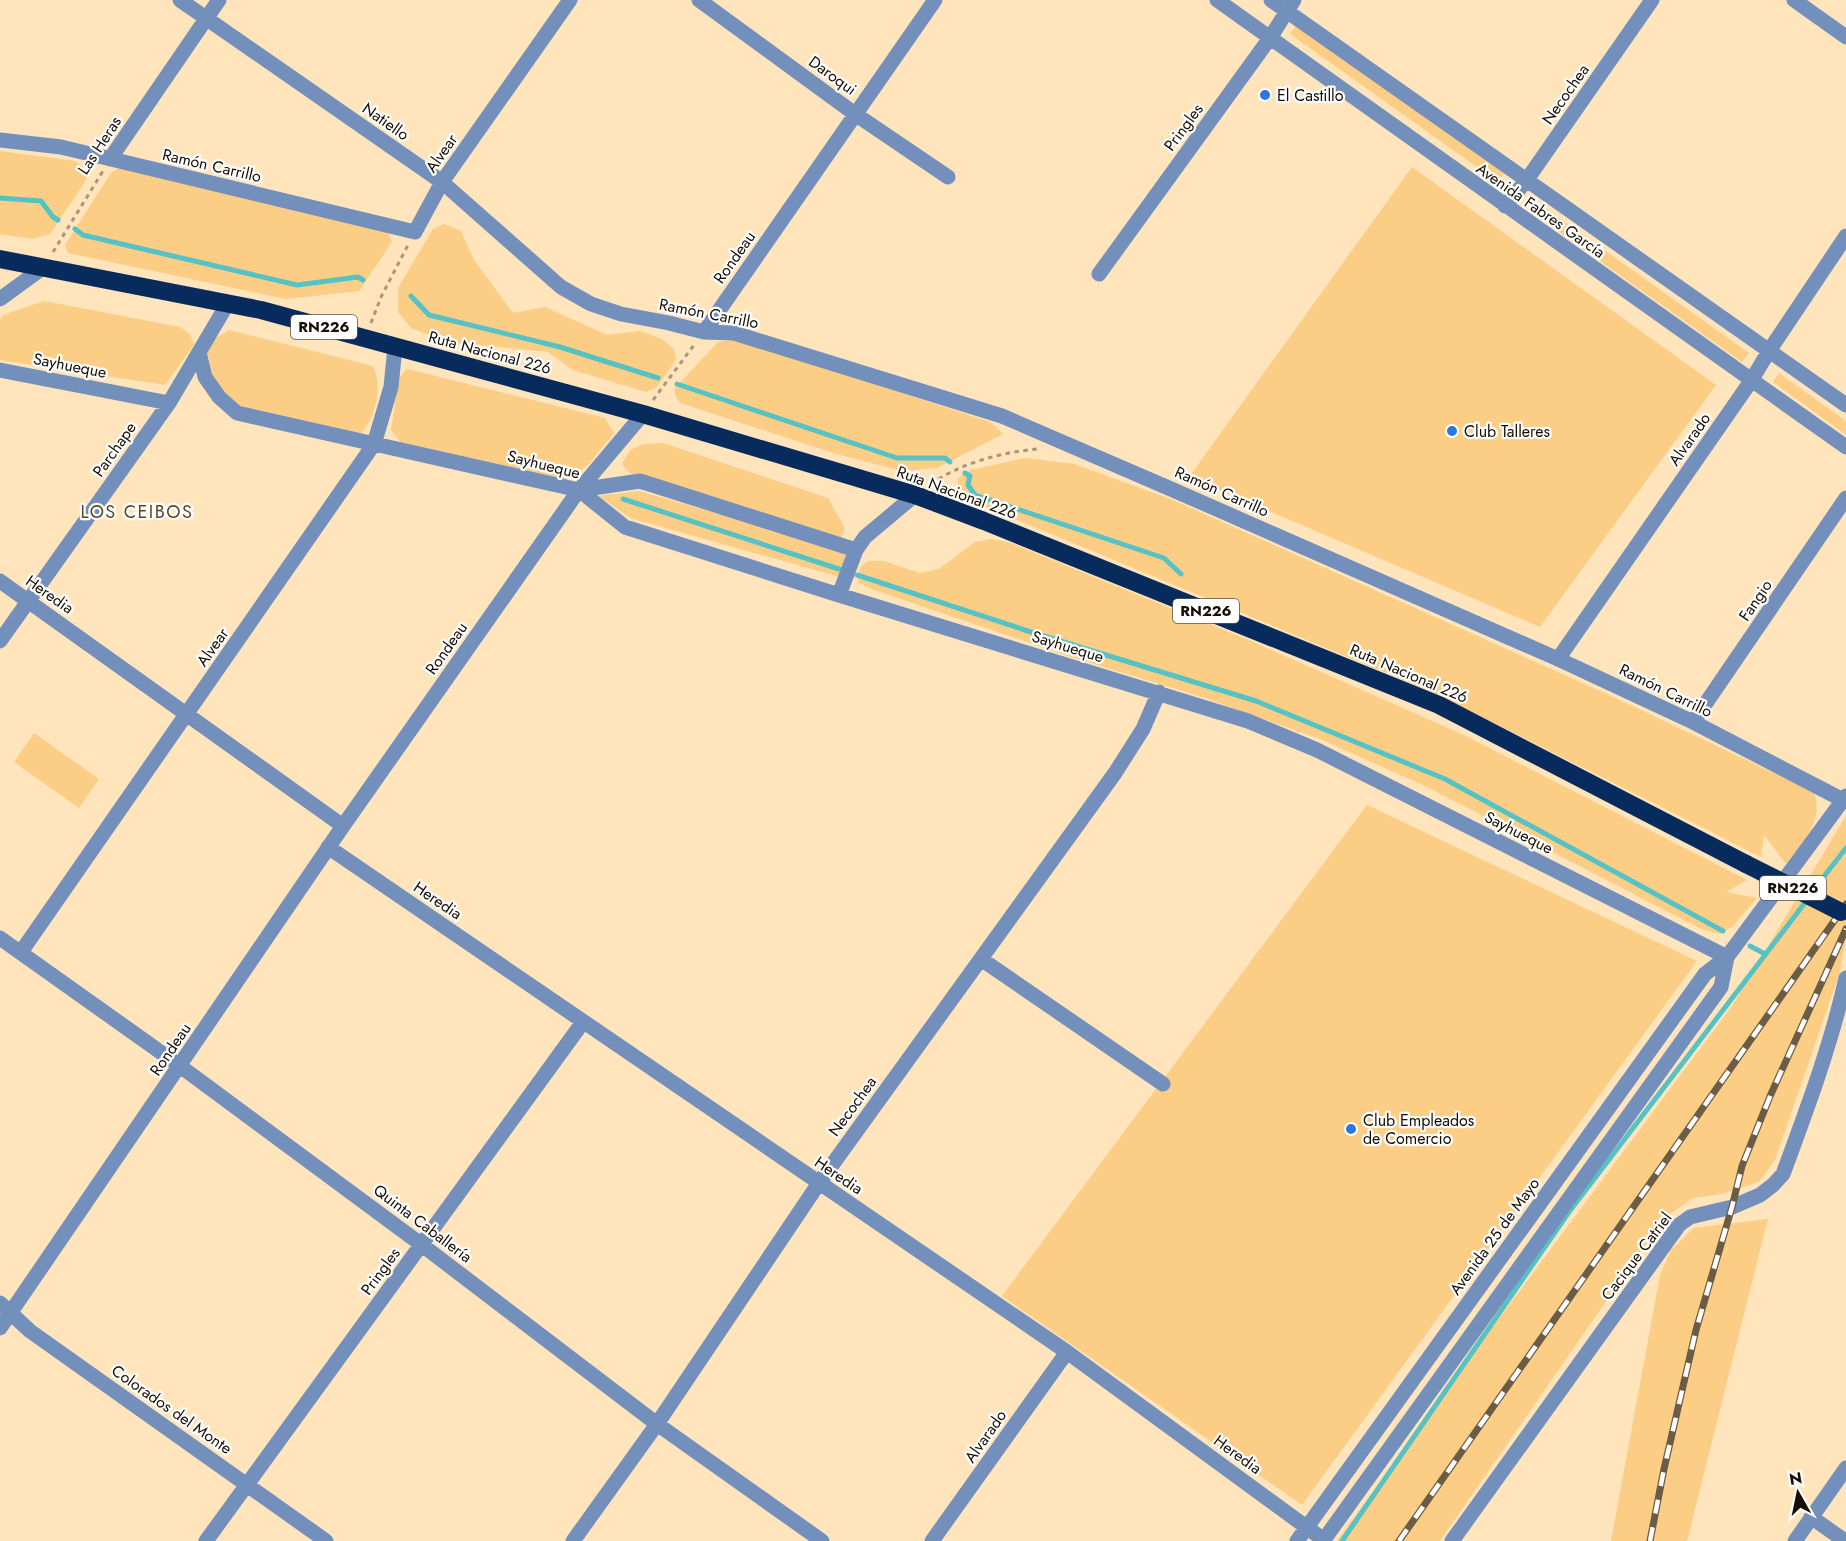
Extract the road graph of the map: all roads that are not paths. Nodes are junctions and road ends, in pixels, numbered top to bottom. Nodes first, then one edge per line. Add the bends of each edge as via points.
1 (180, 0) edge
2 (219, 0) edge
3 (570, 0) edge
4 (699, 0) edge
5 (935, 0) edge
6 (1217, 0) edge
7 (1271, 0) edge
8 (1652, 0) edge
9 (1794, 0) edge
10 (1290, 6) edge
11 (206, 19) junction
12 (1846, 36) edge
13 (1270, 38) junction
14 (855, 114) junction
15 (0, 140) edge
16 (110, 159) junction
17 (948, 177) dead end
18 (1526, 181) junction
19 (442, 182) junction
20 (1505, 206) junction
21 (415, 232) joint
22 (1846, 236) edge
23 (0, 259) edge
24 (44, 267) junction
25 (1099, 274) dead end
26 (561, 287) joint
27 (0, 299) edge
28 (228, 303) junction
29 (704, 332) junction
30 (395, 347) junction
31 (1769, 351) junction
32 (199, 352) junction
33 (0, 370) edge
34 (1751, 381) junction
35 (169, 403) junction
36 (1846, 405) edge
37 (643, 414) junction
38 (374, 444) junction
39 (1846, 447) edge
40 (579, 490) junction
41 (915, 495) junction
42 (1846, 498) edge
43 (856, 550) junction
44 (0, 581) edge
45 (839, 596) junction
46 (28, 601) junction
47 (0, 641) edge
48 (1558, 659) junction
49 (1159, 692) junction
50 (187, 715) junction
51 (1693, 722) junction
52 (1845, 798) edge
53 (342, 826) junction
54 (328, 847) junction
55 (1846, 915) edge
56 (0, 938) edge
57 (21, 952) junction
58 (1726, 957) junction
59 (981, 959) junction
60 (1846, 978) edge
61 (1842, 1016) edge
62 (583, 1022) junction
63 (180, 1066) junction
64 (1163, 1084) dead end
65 (819, 1183) junction
66 (422, 1245) junction
67 (6, 1308) edge
68 (0, 1328) edge
69 (1066, 1352) junction
70 (657, 1424) junction
71 (1846, 1468) edge
72 (246, 1484) junction
73 (1811, 1517) junction
74 (1307, 1526) junction
75 (1323, 1540) edge
76 (206, 1541) edge
77 (326, 1541) edge
78 (573, 1541) edge
79 (822, 1541) edge
80 (932, 1541) edge
81 (1297, 1541) edge
82 (1452, 1541) edge
83 (1795, 1541) edge
84 (1845, 1541) edge

1 - 11 street, Natiello
2 - 11 street, Las Heras
3 - 19 street, Alvear
4 - 14 street, Daroqui
5 - 14 street, Rondeau
6 - 13 street, Avenida Fabres García
7 - 10 street, Avenida Fabres García
8 - 18 street, Necochea
9 - 12 street
10 - 13 street, Pringles
10 - 18 street, Avenida Fabres García
11 - 16 street, Las Heras
11 - 19 street, Natiello
13 - 20 street, Avenida Fabres García
13 - 25 street, Pringles
14 - 17 street, Daroqui
14 - 29 street, Rondeau
15 - 16 street, Ramón Carrillo via 61,147
16 - 21 street, Ramón Carrillo
18 - 20 street, Necochea
18 - 31 street, Avenida Fabres García
19 - 21 street, Alvear
19 - 26 street, Natiello
20 - 34 street, Avenida Fabres García
22 - 31 street, Alvarado
23 - 24 highway, Ruta Nacional 226 / RN226
24 - 27 street
24 - 28 highway, Ruta Nacional 226 / RN226
26 - 29 street, Ramón Carrillo via 621,315
28 - 30 highway, Ruta Nacional 226 / RN226
28 - 32 street, Parchape
29 - 48 street, Ramón Carrillo via 734,333 1002,417
30 - 37 highway, Ruta Nacional 226 / RN226
30 - 38 street, Alvear via 391,387
31 - 34 street, Alvarado
31 - 36 street, Avenida Fabres García
32 - 35 street, Parchape
32 - 38 street, Sayhueque via 205,377 237,413
33 - 35 street, Sayhueque
34 - 39 street, Avenida Fabres García
34 - 48 street, Alvarado
35 - 46 street, Parchape
37 - 40 street, Rondeau
37 - 41 highway, Ruta Nacional 226 / RN226
38 - 40 street, Sayhueque
38 - 50 street, Alvear
40 - 43 street via 640,481
40 - 45 street, Sayhueque via 625,526
40 - 53 street, Rondeau
41 - 43 street via 865,537
41 - 55 highway, Ruta Nacional 226 / RN226, bridge via 1439,705
42 - 51 street, Fangio
43 - 45 street
44 - 46 street, Heredia
45 - 49 street, Sayhueque
46 - 47 street, Parchape
46 - 50 street, Heredia
48 - 51 street, Ramón Carrillo
49 - 58 street, Sayhueque via 1248,721 1317,750
49 - 59 street, Necochea via 1143,729 1115,773
50 - 53 street, Heredia
50 - 57 street, Alvear
51 - 52 street, Ramón Carrillo
52 - 58 street, Avenida 25 de Mayo
53 - 54 street, Rondeau
54 - 62 street, Heredia
54 - 63 street, Rondeau
56 - 57 street, Quinta Caballería
57 - 63 street, Quinta Caballería
58 - 74 street, Avenida 25 de Mayo via 1705,974
58 - 75 street, Avenida 25 de Mayo via 1720,987
59 - 64 street
59 - 65 street, Necochea
60 - 61 street, Cacique Catriel
61 - 82 street, Cacique Catriel via 1784,1174 1760,1195 1732,1207 1690,1216 1678,1225
62 - 65 street, Heredia
62 - 66 street, Pringles
63 - 66 street, Quinta Caballería
63 - 67 street, Rondeau
65 - 69 street, Heredia
65 - 70 street, Necochea
66 - 70 street, Quinta Caballería
66 - 72 street, Pringles
67 - 68 street, Rondeau
67 - 72 street, Colorados del Monte via 30,1331
69 - 74 street, Heredia
69 - 80 street, Alvarado
70 - 78 street, Necochea
70 - 79 street, Quinta Caballería
71 - 73 street
72 - 76 street, Pringles
72 - 77 street, Colorados del Monte
73 - 83 street
73 - 84 street
74 - 75 street, Heredia
74 - 81 street, Avenida 25 de Mayo

